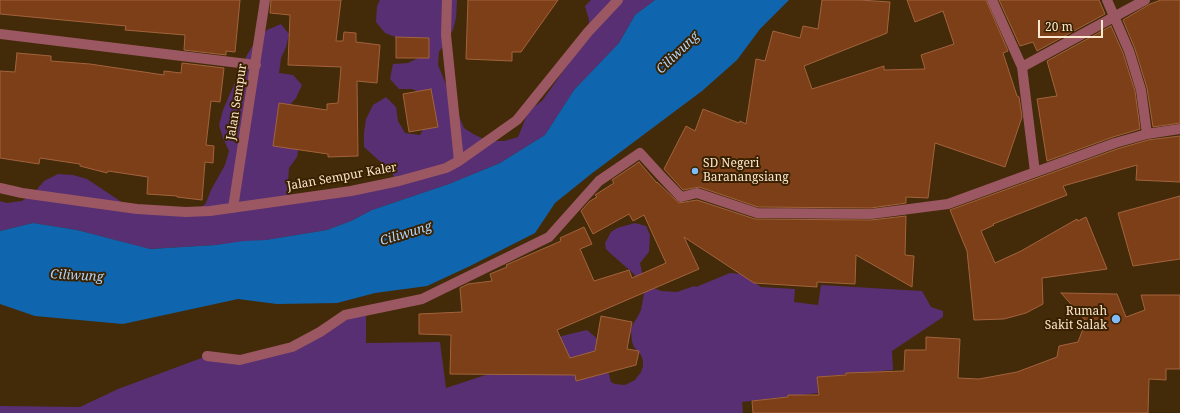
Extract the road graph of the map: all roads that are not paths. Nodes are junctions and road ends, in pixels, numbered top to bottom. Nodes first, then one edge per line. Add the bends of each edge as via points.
1 (265, 0) edge
2 (447, 0) edge
3 (618, 0) edge
4 (992, 0) edge
5 (1107, 0) edge
6 (1145, 0) edge
7 (1115, 16) junction
8 (0, 34) edge
9 (256, 65) junction
10 (1022, 67) junction
11 (1180, 129) edge
12 (1147, 134) junction
13 (459, 160) junction
14 (1035, 172) junction
15 (0, 188) edge
16 (233, 208) junction
17 (207, 356) dead end

1 - 9 street, Jalan Sempur
2 - 13 street via 446,34
3 - 13 street, Jalan Sempur Kaler via 588,32 517,120
4 - 10 street
5 - 7 street
6 - 7 street
7 - 10 street
7 - 12 street via 1141,90
8 - 9 street
9 - 16 street, Jalan Sempur
10 - 14 street
11 - 12 street
12 - 14 street via 1114,143
13 - 16 street, Jalan Sempur Kaler via 446,168 385,184
14 - 17 street via 948,204 871,214 757,213 697,193 681,197 640,153 599,181 549,238 422,299 345,315 292,348 240,360
15 - 16 street, Jalan Sempur Kaler via 22,194 137,209 186,212

